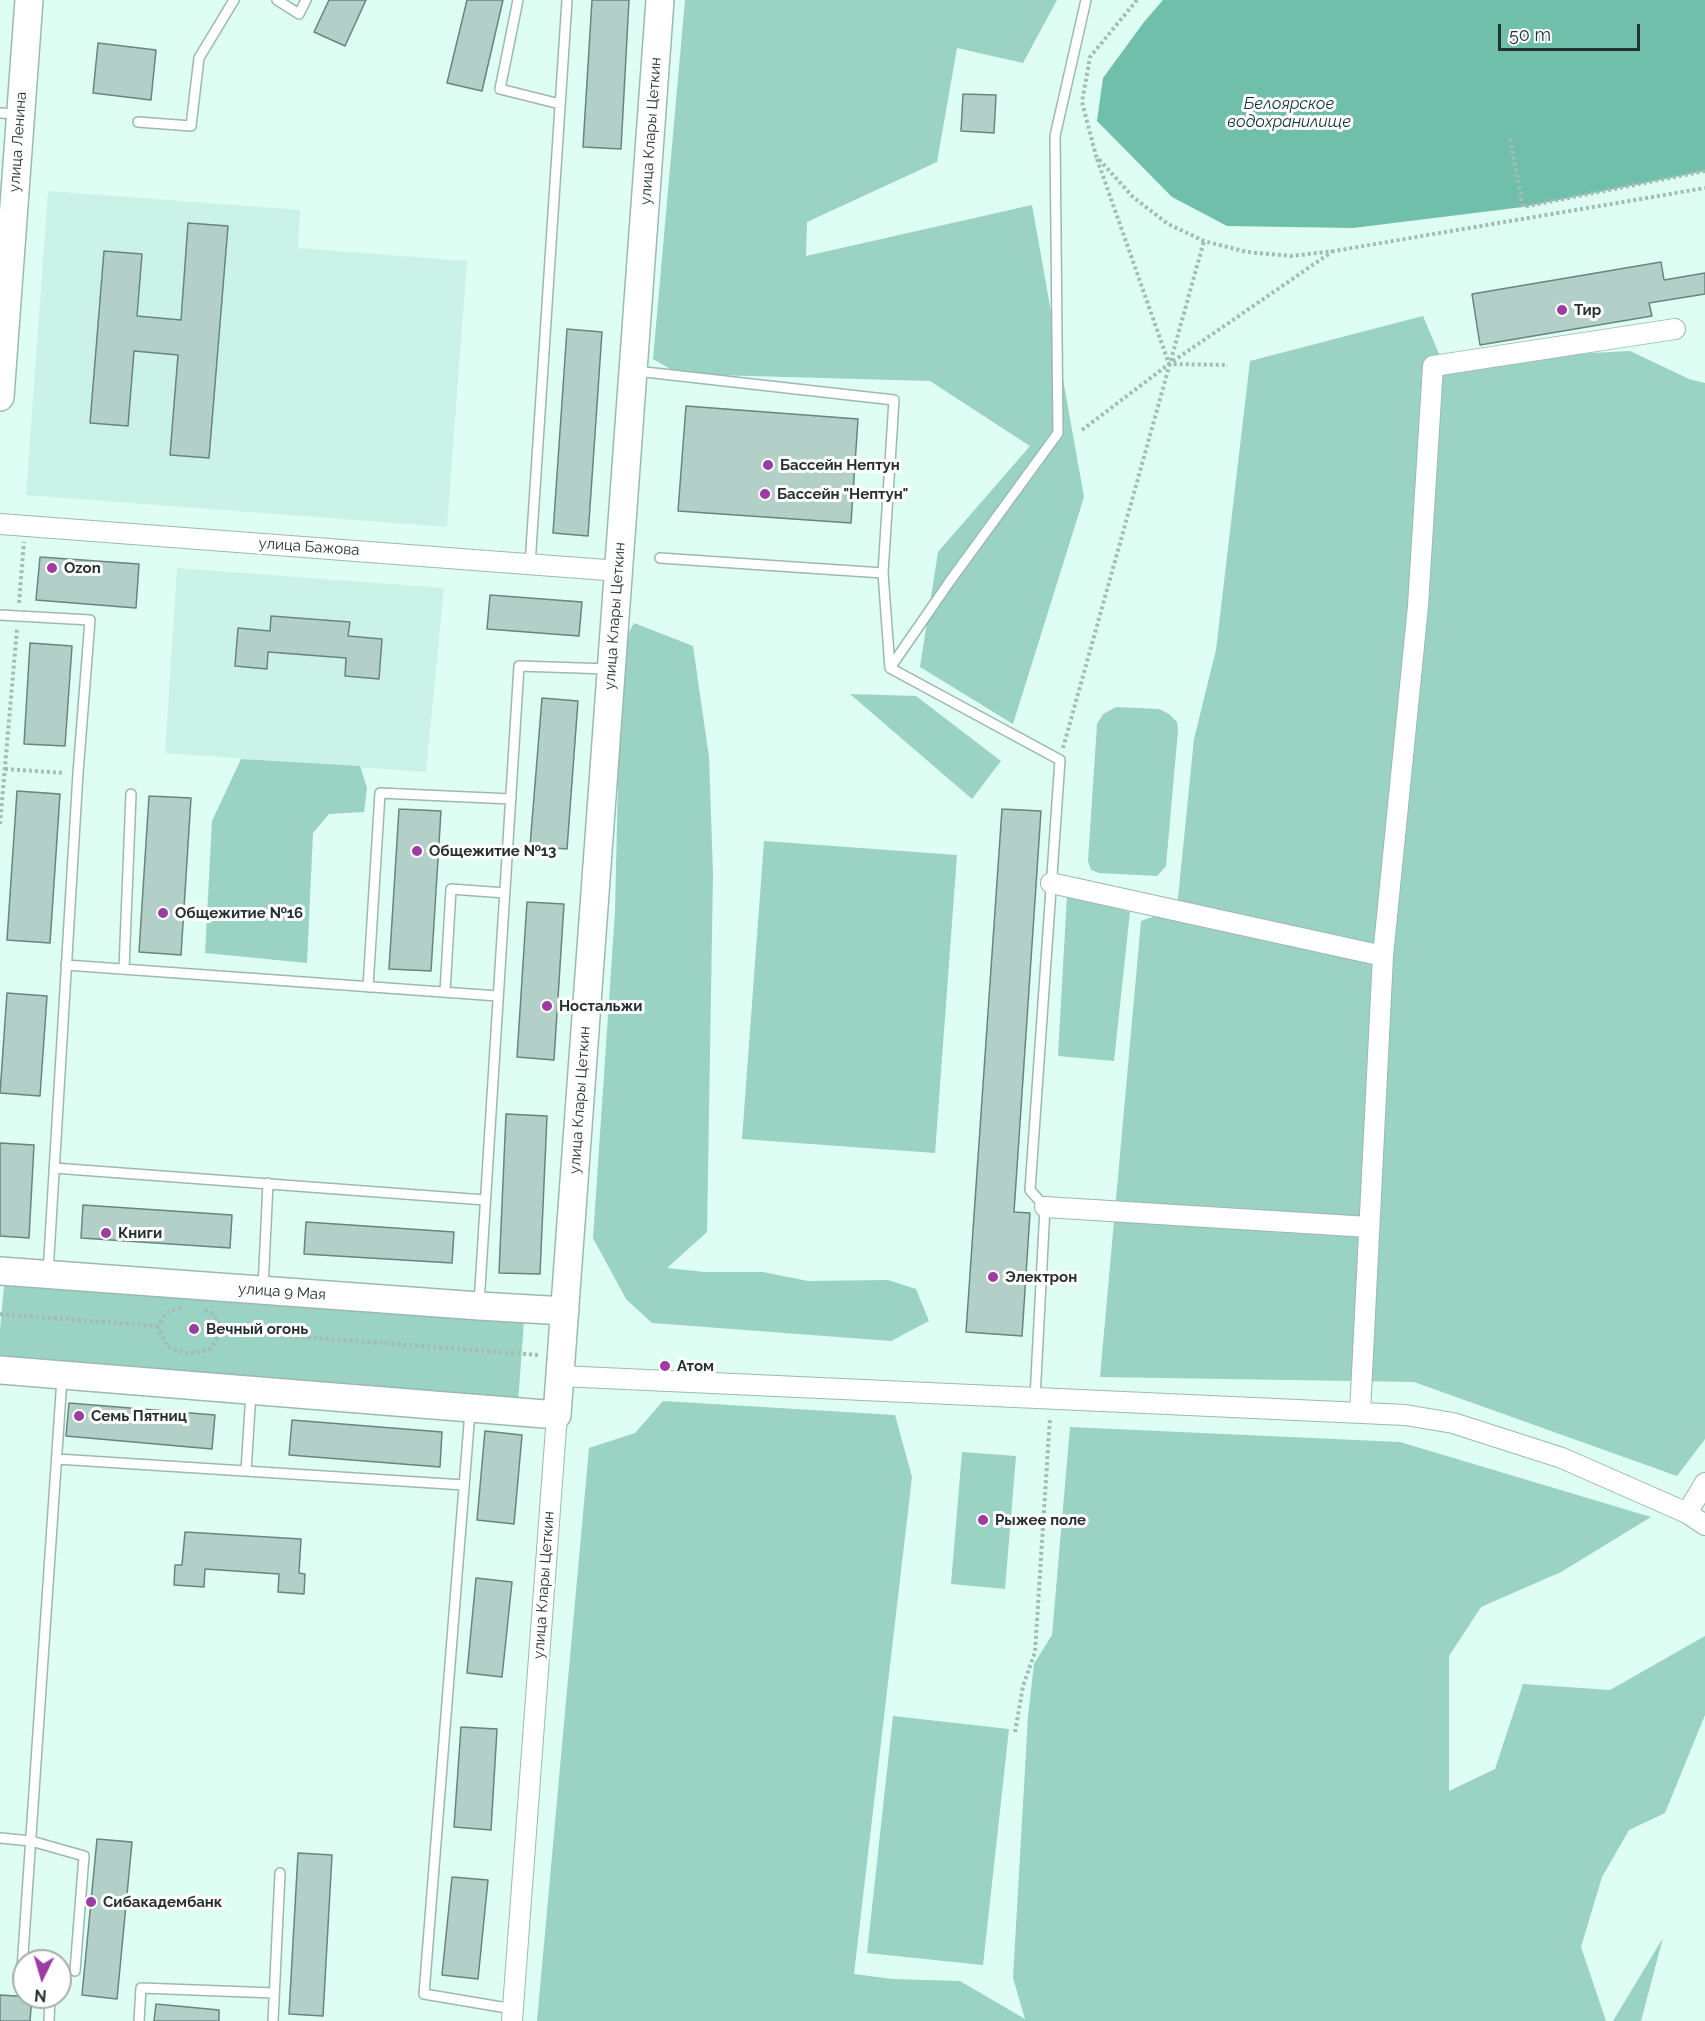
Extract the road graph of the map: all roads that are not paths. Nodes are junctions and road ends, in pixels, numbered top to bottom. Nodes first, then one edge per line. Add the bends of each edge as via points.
1 (28, 0) edge
2 (41, 0) edge
3 (234, 0) edge
4 (277, 0) edge
5 (306, 0) edge
6 (518, 0) edge
7 (567, 0) edge
8 (660, 0) edge
9 (1086, 0) edge
10 (27, 32) junction
11 (560, 104) junction
12 (10, 114) edge
13 (138, 122) dead end
14 (1675, 329) dead end
15 (633, 371) junction
16 (0, 397) edge
17 (0, 524) edge
18 (660, 558) dead end
19 (530, 565) junction
20 (619, 571) junction
21 (883, 573) junction
22 (0, 615) edge
23 (890, 668) junction
24 (611, 669) junction
25 (131, 794) dead end
26 (511, 799) junction
27 (1051, 883) junction
28 (505, 892) junction
29 (1383, 956) junction
30 (66, 965) junction
31 (124, 969) junction
32 (368, 987) junction
33 (444, 992) junction
34 (498, 996) junction
35 (54, 1168) junction
36 (268, 1184) junction
37 (485, 1200) junction
38 (1045, 1207) junction
39 (1369, 1227) junction
40 (0, 1271) edge
41 (48, 1275) junction
42 (263, 1291) junction
43 (479, 1306) junction
44 (565, 1311) junction
45 (551, 1365) junction
46 (0, 1370) edge
47 (62, 1376) junction
48 (251, 1391) junction
49 (1044, 1398) junction
50 (471, 1408) junction
51 (1360, 1413) junction
52 (557, 1415) junction
53 (57, 1458) junction
54 (246, 1471) junction
55 (1705, 1484) edge
56 (464, 1485) junction
57 (1687, 1513) junction
58 (1705, 1525) edge
59 (0, 1838) edge
60 (31, 1840) junction
61 (280, 1873) dead end
62 (23, 1949) edge
63 (75, 1971) dead end
64 (274, 1993) junction
65 (513, 2015) edge
66 (140, 2021) edge
67 (273, 2021) edge

1 - 10 street, улица Ленина
2 - 10 street
3 - 13 lane via 199,58 191,126
4 - 5 lane via 299,14
6 - 11 lane via 500,89
7 - 11 lane
8 - 15 street, улица Клары Цеткин
9 - 23 lane via 1055,136 1058,433
10 - 12 street, улица Ленина
11 - 19 lane
12 - 16 street, улица Ленина
14 - 29 street via 1433,366 1418,606
15 - 20 street, улица Клары Цеткин
15 - 21 lane via 894,400
17 - 19 street, улица Бажова
18 - 21 lane
19 - 20 street, улица Бажова
20 - 24 street, улица Клары Цеткин
21 - 23 lane
22 - 30 lane via 90,620
23 - 27 lane via 1060,760
24 - 26 lane via 519,666
24 - 44 street, улица Клары Цеткин
25 - 31 lane
26 - 28 lane
26 - 32 lane via 380,793
27 - 29 street
27 - 38 lane via 1030,1190
28 - 33 lane via 452,889
28 - 34 lane
29 - 39 street
30 - 31 lane
30 - 35 lane
31 - 32 lane
32 - 33 lane
33 - 34 lane
34 - 37 lane
35 - 36 lane
35 - 41 lane
36 - 37 lane
36 - 42 lane
37 - 43 lane
38 - 39 street
38 - 49 lane
39 - 51 street
40 - 41 street, улица 9 Мая
41 - 42 street, улица 9 Мая
42 - 43 street, улица 9 Мая
43 - 44 street, улица 9 Мая
44 - 45 street, улица Клары Цеткин
45 - 49 street
45 - 52 street, улица Клары Цеткин
46 - 47 street
47 - 48 street
47 - 53 lane
48 - 50 street
48 - 54 lane
49 - 51 street
50 - 52 street
50 - 56 lane
51 - 57 street via 1453,1423 1562,1458
52 - 65 street, улица Клары Цеткин
53 - 54 lane
53 - 60 lane
54 - 56 lane
55 - 57 street
56 - 65 lane via 424,1994
57 - 58 street
59 - 60 lane
60 - 62 lane
60 - 63 lane via 84,1856
61 - 64 lane
64 - 66 lane via 141,1988
64 - 67 lane

